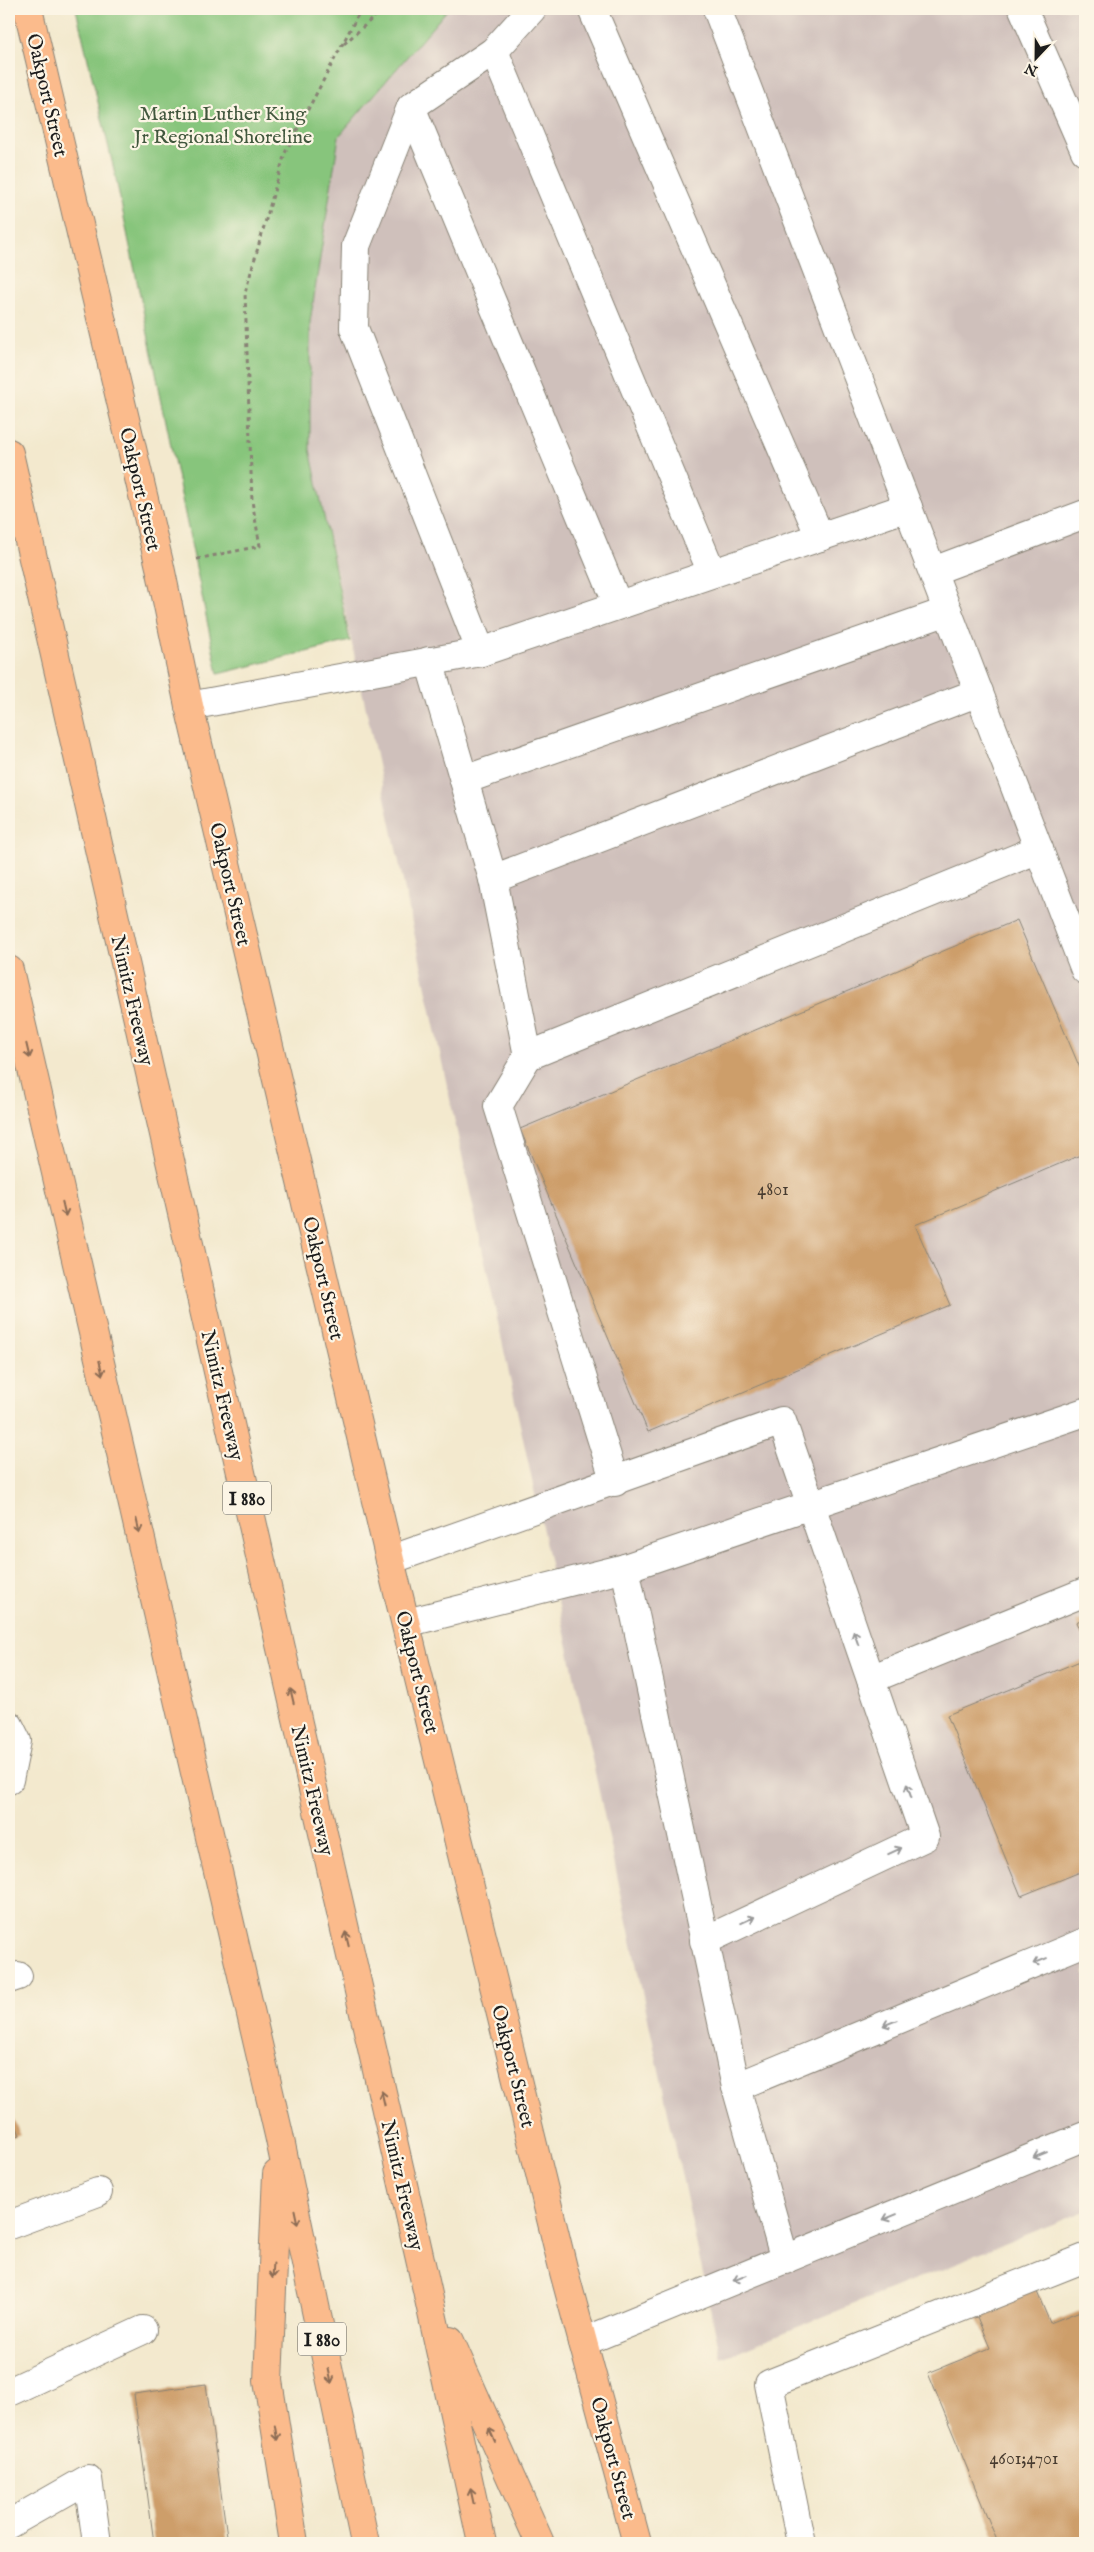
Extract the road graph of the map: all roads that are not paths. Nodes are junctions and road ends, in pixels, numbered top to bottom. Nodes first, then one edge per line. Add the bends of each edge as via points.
1 (28, 9) edge
2 (532, 9) edge
3 (592, 9) edge
4 (717, 9) edge
5 (1022, 9) edge
6 (494, 51) junction
7 (411, 106) junction
8 (1085, 151) edge
9 (9, 453) edge
10 (908, 507) junction
11 (1085, 514) edge
12 (820, 537) junction
13 (932, 571) junction
14 (712, 573) junction
15 (618, 605) junction
16 (948, 611) junction
17 (481, 652) junction
18 (428, 661) junction
19 (979, 692) junction
20 (189, 706) junction
21 (464, 780) junction
22 (1039, 850) junction
23 (493, 879) junction
24 (9, 970) edge
25 (1085, 970) edge
26 (528, 1056) junction
27 (1085, 1412) edge
28 (615, 1482) junction
29 (810, 1505) junction
30 (390, 1560) junction
31 (624, 1568) junction
32 (1085, 1592) edge
33 (406, 1623) junction
34 (870, 1679) junction
35 (9, 1725) edge
36 (9, 1780) edge
37 (704, 1941) junction
38 (1085, 1942) edge
39 (736, 2086) junction
40 (279, 2135) junction
41 (1085, 2136) edge
42 (98, 2192) dead end
43 (9, 2225) edge
44 (1085, 2258) edge
45 (785, 2260) junction
46 (427, 2290) junction
47 (142, 2330) dead end
48 (583, 2342) junction
49 (9, 2392) edge
50 (9, 2524) edge
51 (97, 2543) edge
52 (294, 2543) edge
53 (365, 2543) edge
54 (482, 2543) edge
55 (540, 2543) edge
56 (637, 2543) edge
57 (801, 2543) edge

1 - 20 main road, Oakport Street via 160,567
2 - 6 lane
3 - 12 lane
4 - 10 lane
5 - 8 lane
6 - 7 lane
6 - 14 lane
7 - 15 lane
7 - 17 lane via 356,246 354,328
46 -> 9 main road, Nimitz Freeway / I 880
10 - 12 lane
10 - 13 lane
11 - 13 lane
12 - 14 lane
13 - 16 lane
14 - 15 lane
15 - 17 lane
16 - 19 lane
16 - 21 lane
17 - 18 lane
18 - 20 lane
18 - 21 lane
19 - 22 lane
19 - 23 lane
20 - 30 main road, Oakport Street
21 - 23 lane
22 - 25 lane
22 - 26 lane
23 - 26 lane
24 -> 40 main road, I 880
26 - 28 lane via 498,1106
27 - 29 lane
28 - 29 lane via 782,1421
28 - 30 lane
29 - 31 lane
34 -> 29 lane
30 - 33 main road, Oakport Street
31 - 33 lane
31 - 37 lane
32 - 34 lane
33 - 48 main road, Oakport Street
37 -> 34 lane via 925,1837
35 - 36 lane via 17,1741
37 - 39 lane
38 -> 39 lane
39 - 45 lane
40 -> 52 main road via 268,2381
40 -> 53 main road, I 880
41 -> 45 lane
42 - 43 lane
44 - 57 lane via 769,2384
45 -> 48 lane
54 -> 46 main road, Nimitz Freeway / I 880
55 -> 46 main road
47 - 49 lane
48 - 56 main road, Oakport Street
50 - 51 lane via 88,2479

